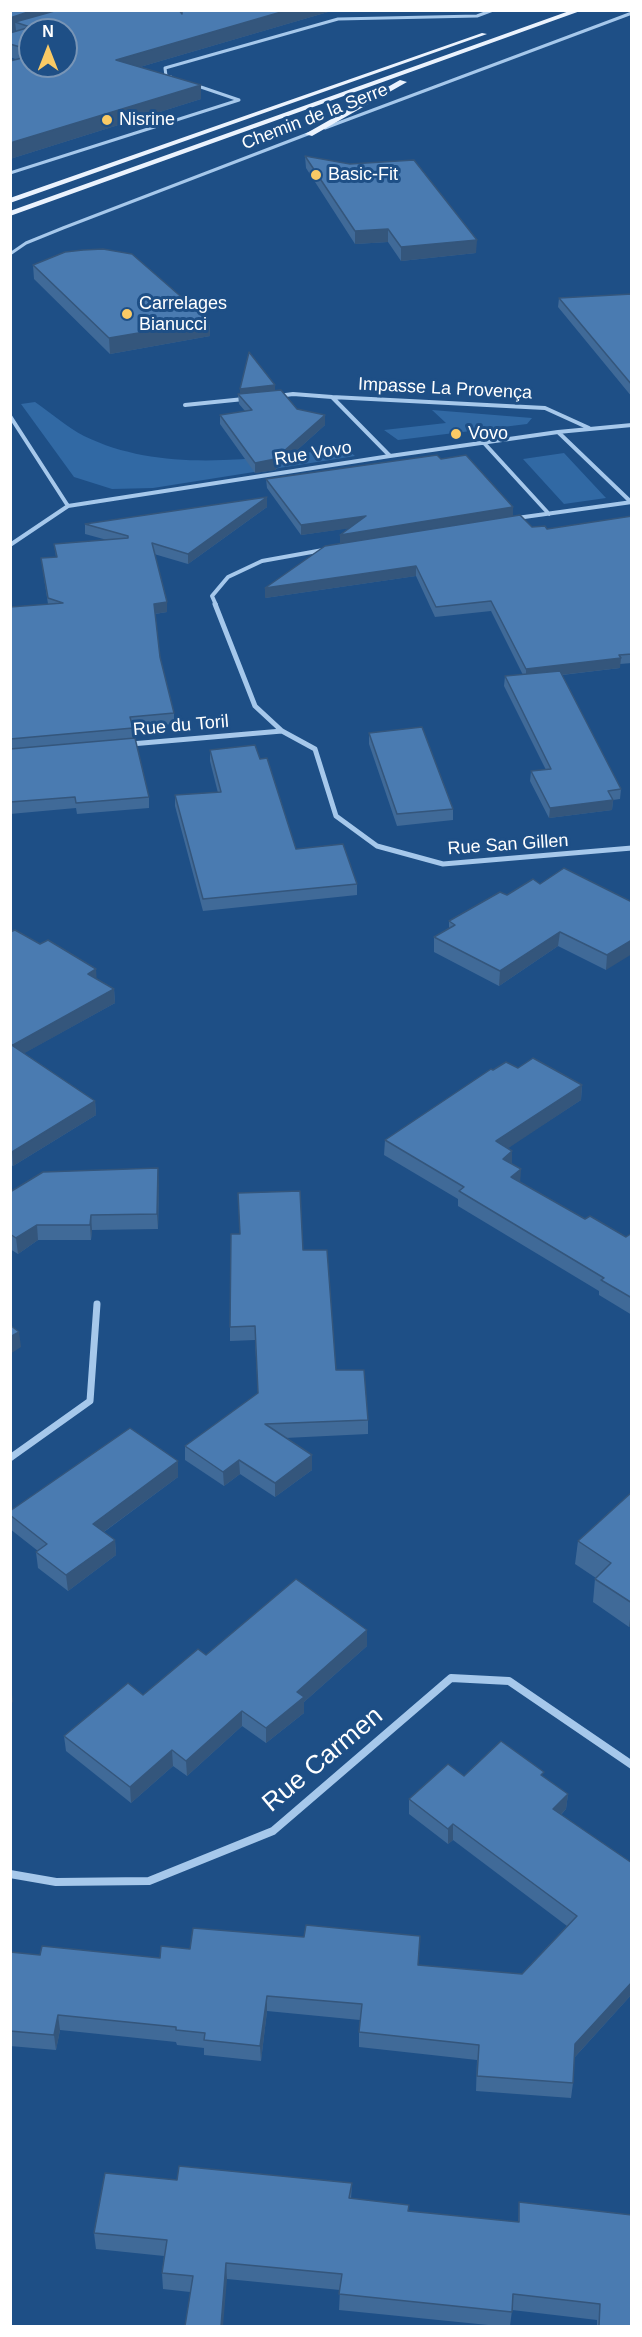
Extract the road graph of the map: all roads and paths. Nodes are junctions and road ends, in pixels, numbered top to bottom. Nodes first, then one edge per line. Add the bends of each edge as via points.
1 (493, 10) edge
2 (552, 10) edge
3 (580, 10) edge
4 (632, 13) edge
5 (528, 19) dead end
6 (496, 30) dead end
7 (445, 59) junction
8 (176, 79) edge
9 (187, 83) edge
10 (309, 134) junction
11 (10, 173) edge
12 (10, 201) edge
13 (10, 214) edge
14 (10, 254) edge
15 (272, 396) edge
16 (332, 397) junction
17 (250, 399) edge
18 (185, 405) dead end
19 (10, 416) edge
20 (632, 425) edge
21 (589, 428) junction
22 (558, 432) junction
23 (484, 443) junction
24 (390, 456) junction
25 (631, 502) edge
26 (68, 506) junction
27 (549, 514) junction
28 (508, 520) edge
29 (10, 545) edge
30 (332, 549) edge
31 (282, 731) junction
32 (129, 744) edge
33 (632, 848) edge
34 (98, 1304) dead end
35 (10, 1458) edge
36 (632, 1765) edge
37 (10, 1874) edge

1 - 8 street via 477,16 338,19 165,68 166,76
2 - 5 main road
3 - 7 main road
4 - 10 street, Chemin de la Serre
6 - 12 main road
7 - 10 main road
7 - 13 main road
9 - 11 street via 239,100
10 - 14 street, Chemin de la Serre via 63,228
15 - 16 street, Impasse La Provença
16 - 21 street, Impasse La Provença via 545,408
16 - 24 street, Impasse La Provença
17 - 18 street
19 - 26 street
20 - 21 street, Rue Vovo
21 - 22 street, Rue Vovo
22 - 23 street, Rue Vovo
22 - 25 street
23 - 24 street, Rue Vovo
23 - 27 street
24 - 26 street, Rue Vovo
25 - 27 street
26 - 29 street, Rue Vovo
27 - 28 street
30 - 31 street, Rue San Gillen via 262,561 228,577 212,596 255,706
31 - 32 street, Rue du Toril
31 - 33 street, Rue San Gillen via 315,749 336,816 377,846 443,864
34 - 35 street via 90,1401
36 - 37 street, Rue Carmen via 509,1681 451,1678 273,1831 149,1881 56,1882

